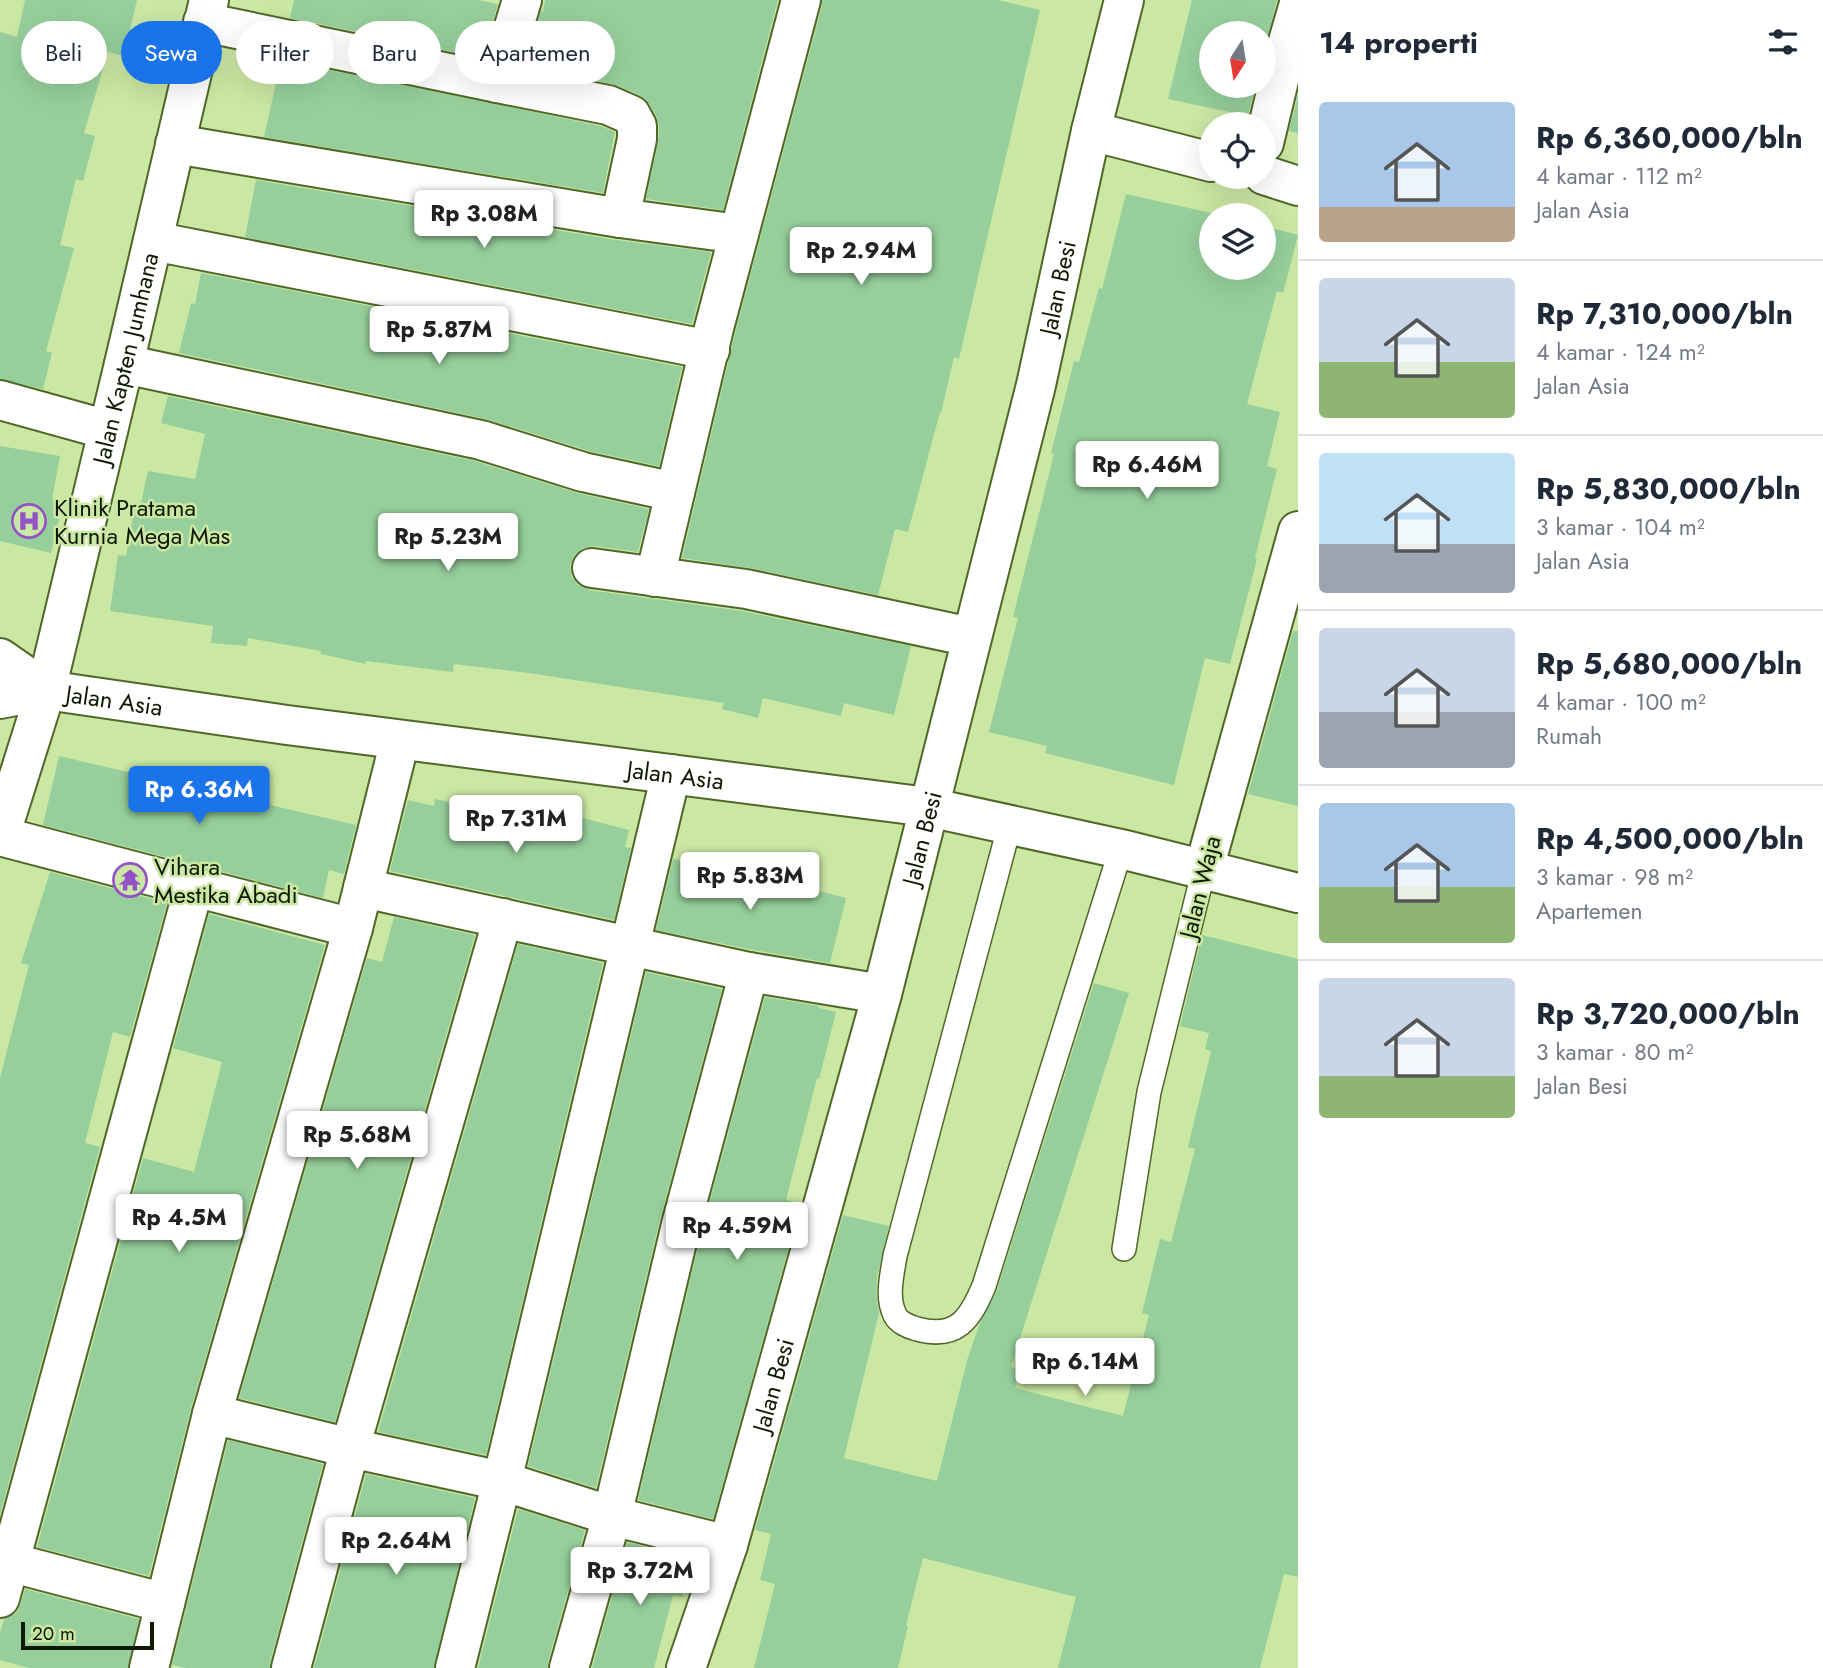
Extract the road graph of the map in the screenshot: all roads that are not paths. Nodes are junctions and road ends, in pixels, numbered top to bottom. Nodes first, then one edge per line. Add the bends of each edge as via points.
1 (522, 0) edge
2 (801, 0) edge
3 (1117, 1) edge
4 (1298, 7) edge
5 (206, 11) edge
6 (516, 21) edge
7 (455, 73) edge
8 (502, 84) edge
9 (1271, 112) edge
10 (1091, 131) junction
11 (175, 144) junction
12 (1199, 159) edge
13 (1276, 179) edge
14 (1298, 186) edge
15 (620, 218) junction
16 (739, 234) junction
17 (153, 241) junction
18 (710, 350) junction
19 (124, 364) junction
20 (0, 400) edge
21 (107, 430) junction
22 (675, 492) junction
23 (1298, 531) edge
24 (592, 568) dead end
25 (655, 577) junction
26 (1284, 634) edge
27 (971, 637) junction
28 (0, 658) edge
29 (46, 690) junction
30 (0, 699) edge
31 (400, 740) junction
32 (671, 774) junction
33 (929, 807) junction
34 (1010, 824) junction
35 (0, 836) edge
36 (1121, 849) junction
37 (1203, 869) junction
38 (194, 887) junction
39 (363, 888) junction
40 (1298, 893) edge
41 (503, 918) junction
42 (353, 928) junction
43 (631, 948) junction
44 (749, 972) junction
45 (882, 994) junction
46 (1124, 1249) dead end
47 (212, 1414) junction
48 (350, 1448) junction
49 (502, 1481) junction
50 (612, 1516) junction
51 (728, 1545) junction
52 (9, 1562) junction
53 (0, 1598) edge
54 (165, 1603) junction
55 (149, 1668) edge
56 (291, 1668) edge
57 (455, 1668) edge
58 (569, 1668) edge
59 (686, 1668) edge

1 - 6 street
2 - 16 street
3 - 10 street, Jalan Besi
4 - 9 street
5 - 7 street
5 - 11 street, Jalan Kapten Jumhana
8 - 15 street via 608,105 631,115 637,139
10 - 12 street
10 - 27 street, Jalan Besi via 1035,385
11 - 15 street
11 - 17 street, Jalan Kapten Jumhana
13 - 14 street
15 - 16 street
16 - 18 street
17 - 18 street
17 - 19 street, Jalan Kapten Jumhana
18 - 22 street
19 - 21 street, Jalan Kapten Jumhana
19 - 22 street via 481,440 583,472
20 - 21 street
21 - 29 street, Jalan Kapten Jumhana
22 - 25 street
23 - 26 street, Jalan Waja
24 - 25 street
25 - 27 street via 746,589
26 - 37 street, Jalan Waja
27 - 33 street, Jalan Besi
28 - 29 street, Jalan Asia
29 - 30 street, Jalan Asia
29 - 31 street, Jalan Asia
29 - 35 street, Jalan Kapten Jumhana
31 - 32 street, Jalan Asia
31 - 39 street
32 - 33 street, Jalan Asia
32 - 43 street
33 - 34 street, Jalan Asia
33 - 45 street, Jalan Besi
34 - 36 street, Jalan Asia
34 - 36 lane via 890,1282 896,1317 909,1327 932,1333 963,1323 984,1286
35 - 38 street
36 - 37 street, Jalan Asia
37 - 40 street, Jalan Asia
37 - 46 lane, Jalan Waja via 1149,1092
38 - 42 street
38 - 52 street
39 - 41 street
39 - 42 street
41 - 43 street
41 - 48 street
42 - 47 street
43 - 44 street
43 - 49 street
44 - 45 street
44 - 50 street via 681,1225
45 - 51 street, Jalan Besi
47 - 48 street
47 - 54 street
48 - 49 street
48 - 56 street
49 - 50 street
49 - 57 street
50 - 51 street
50 - 58 street
51 - 59 street, Jalan Besi
52 - 53 street
52 - 54 street
54 - 55 street

